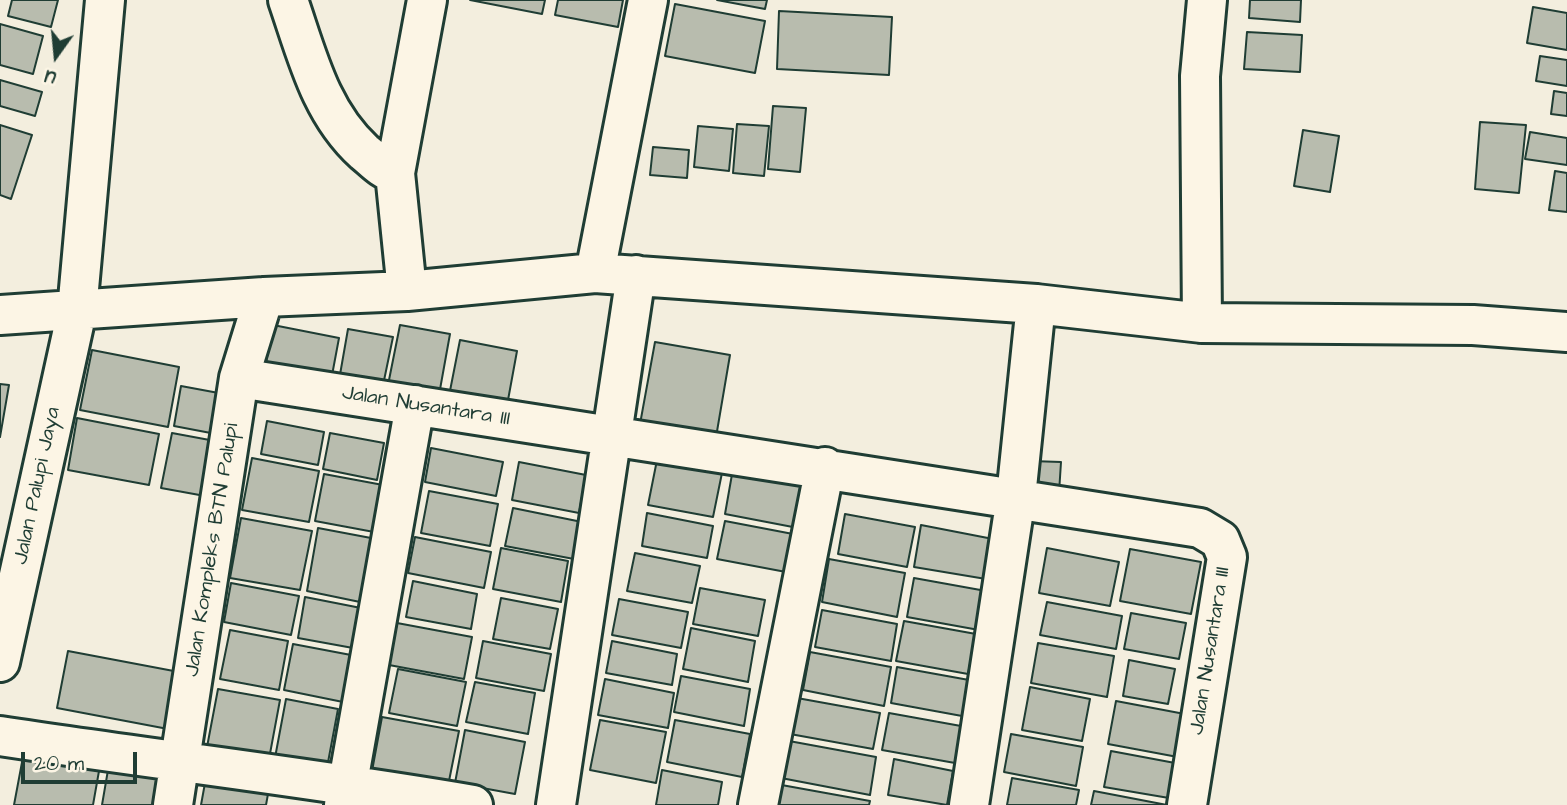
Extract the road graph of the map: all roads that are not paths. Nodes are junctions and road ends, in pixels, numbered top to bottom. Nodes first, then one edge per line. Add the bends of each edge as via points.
1 (105, 0) edge
2 (288, 0) edge
3 (427, 0) edge
4 (648, 0) edge
5 (1208, 0) edge
6 (395, 173) junction
7 (595, 273) junction
8 (636, 275) junction
9 (407, 291) junction
10 (264, 297) junction
11 (1036, 303) junction
12 (77, 311) junction
13 (0, 315) edge
14 (1202, 323) junction
15 (1567, 332) edge
16 (239, 379) junction
17 (415, 405) junction
18 (613, 436) junction
19 (825, 467) junction
20 (1016, 497) junction
21 (0, 662) edge
22 (0, 736) edge
23 (181, 763) junction
24 (346, 794) edge
25 (173, 805) edge
26 (473, 805) edge
27 (556, 805) edge
28 (758, 805) edge
29 (970, 805) edge
30 (1187, 805) edge

1 - 12 street, Jalan Palupi Jaya
2 - 6 street via 330,112 352,141
3 - 6 street
4 - 7 street
5 - 14 street via 1200,76
6 - 9 street
7 - 8 street
7 - 9 street
8 - 11 street
8 - 18 street
9 - 10 street
10 - 12 street
10 - 16 street, Jalan Kompleks BTN Palupi
11 - 14 street
11 - 20 street
12 - 13 street
12 - 21 street, Jalan Palupi Jaya
14 - 15 street via 1473,325
16 - 17 street, Jalan Nusantara III
16 - 23 street, Jalan Kompleks BTN Palupi
17 - 18 street, Jalan Nusantara III
17 - 24 street
18 - 19 street, Jalan Nusantara III
18 - 27 street
19 - 20 street, Jalan Nusantara III
19 - 28 street
20 - 29 street
20 - 30 street, Jalan Nusantara III via 1200,528 1220,540 1227,557
22 - 23 street
23 - 24 street
23 - 25 street, Jalan Kompleks BTN Palupi
24 - 26 street

